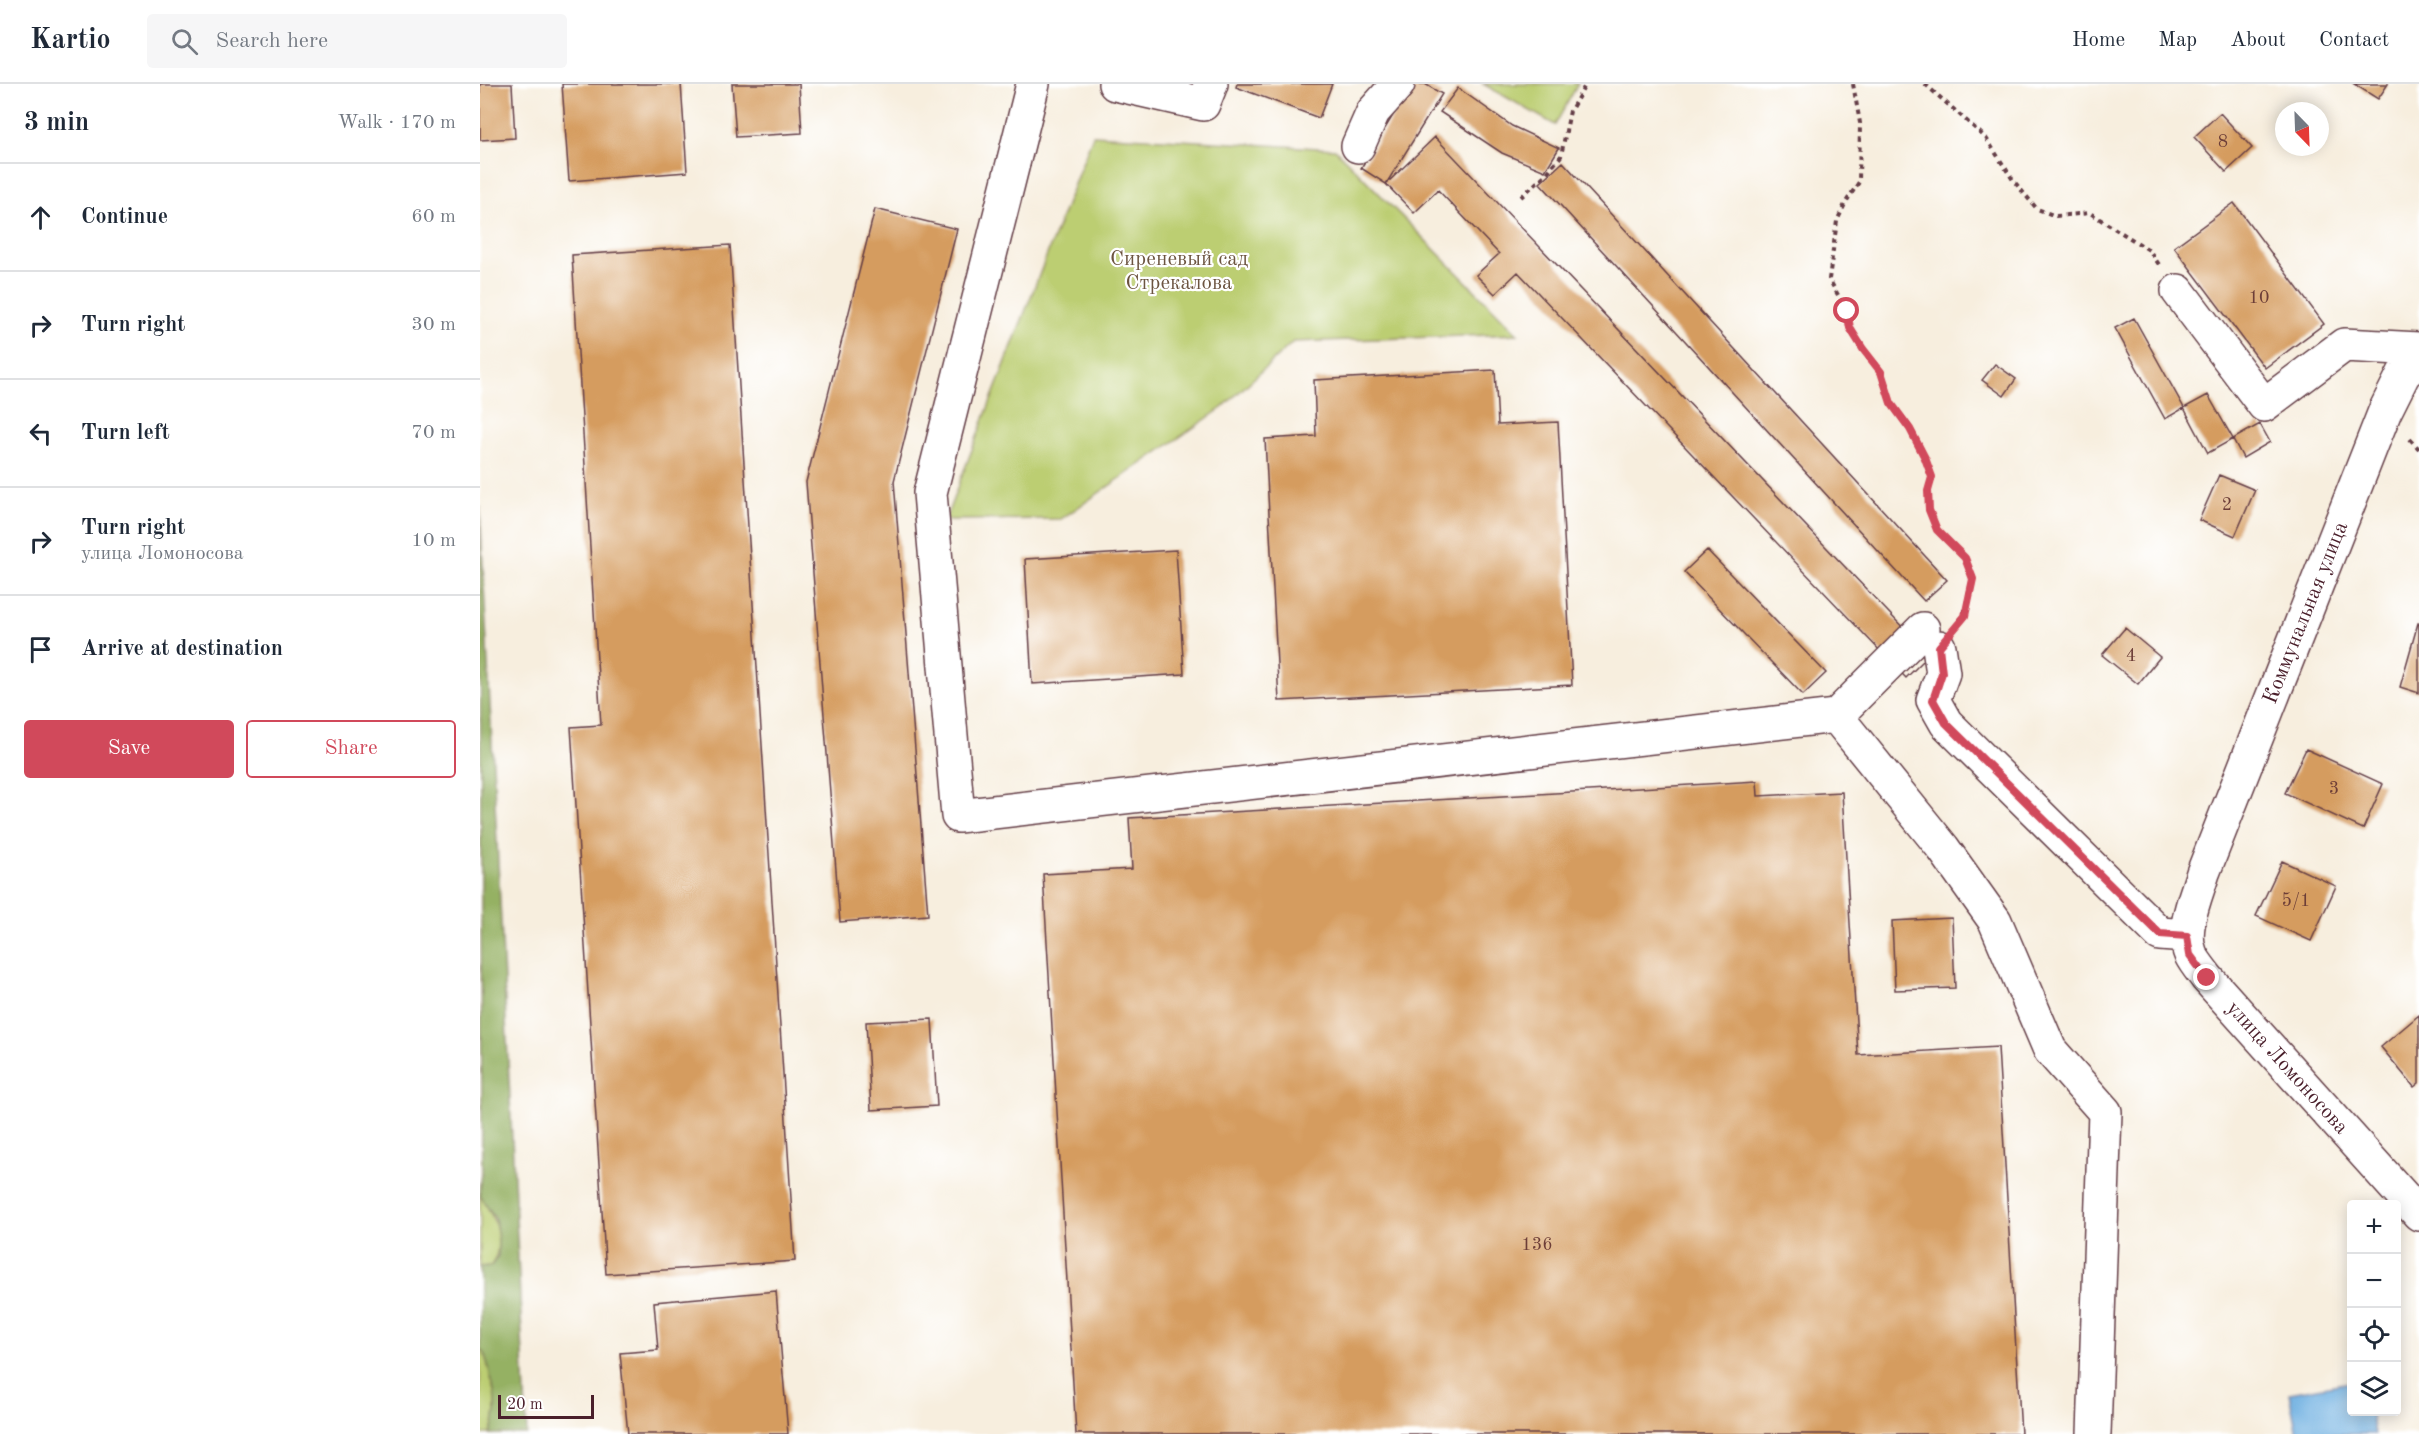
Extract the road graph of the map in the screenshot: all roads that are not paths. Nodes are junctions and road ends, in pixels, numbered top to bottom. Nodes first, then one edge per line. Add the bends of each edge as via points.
1 (1033, 84) edge
2 (1115, 84) edge
3 (1211, 84) edge
4 (1398, 84) edge
5 (1358, 146) dead end
6 (2178, 291) road end
7 (2419, 349) edge
8 (2419, 361) edge
9 (1836, 716) junction
10 (2203, 873) joint
11 (2187, 936) junction
12 (2419, 1214) edge
13 (2094, 1434) edge

1 - 9 street via 930,493 958,816
2 - 3 street via 1203,105
4 - 5 street via 1373,112
6 - 7 street via 2264,405 2344,345
8 - 10 street, Коммунальная улица via 2403,372 2385,411
9 - 11 street via 1931,638 1942,673 1933,700 1946,723 2160,934
9 - 13 street via 1943,848 1995,921 2050,1050 2105,1112
10 - 11 street, улица Ломоносова
11 - 12 street, улица Ломоносова via 2190,955 2207,978

